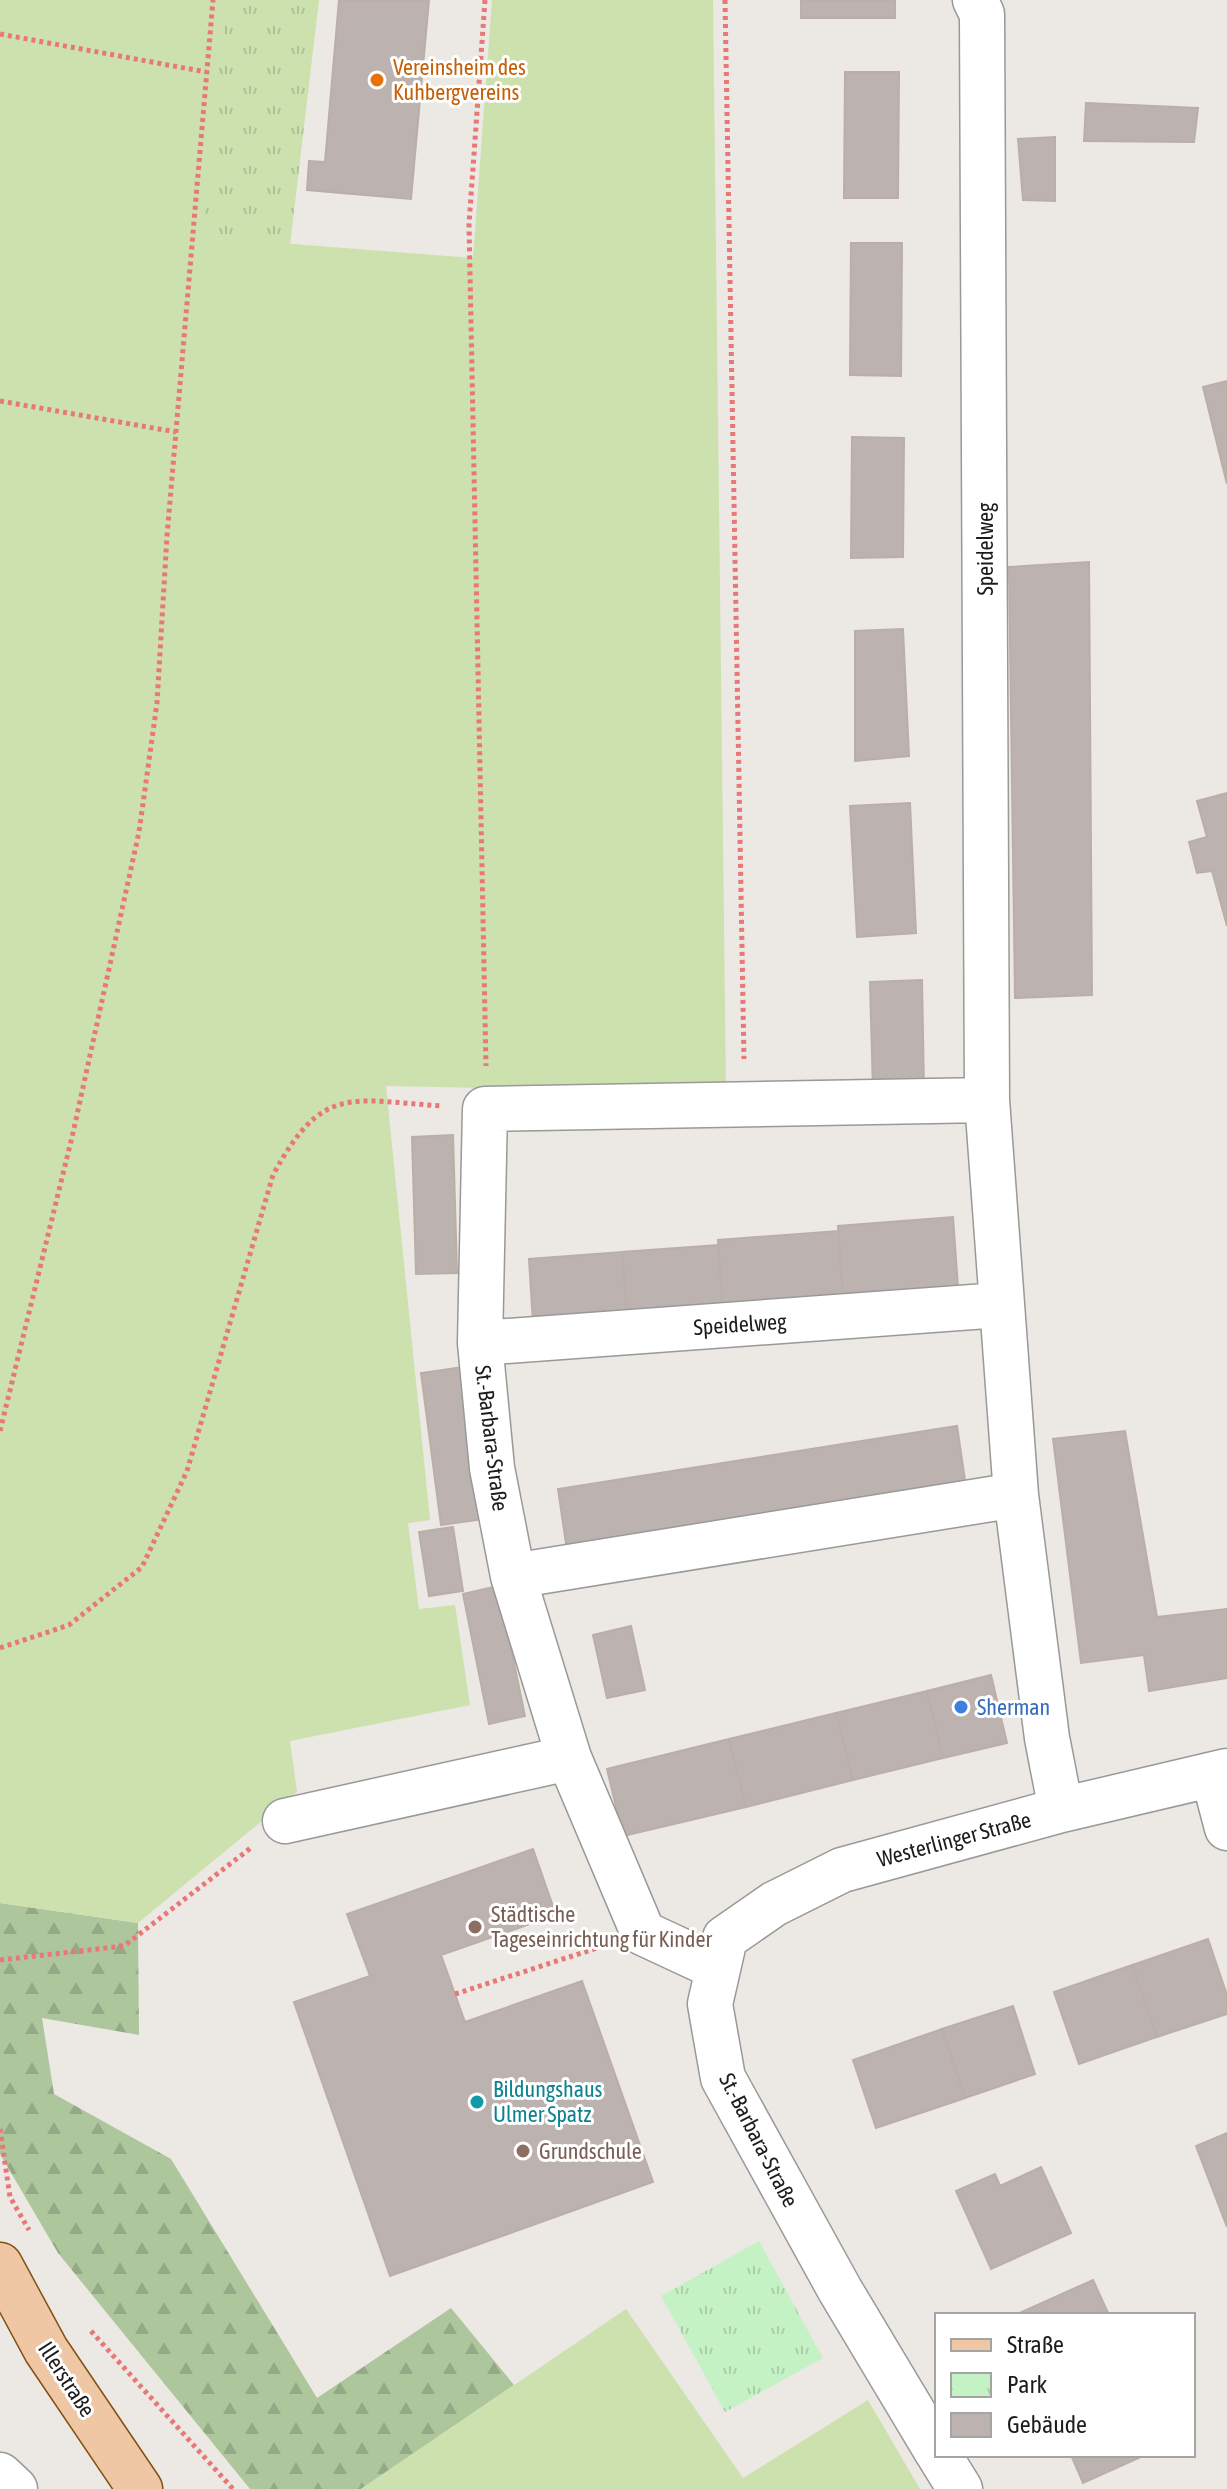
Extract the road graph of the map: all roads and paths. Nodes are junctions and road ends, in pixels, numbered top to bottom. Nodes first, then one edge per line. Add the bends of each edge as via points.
1 (213, 0) edge
2 (485, 0) edge
3 (725, 0) edge
4 (975, 0) edge
5 (0, 34) edge
6 (206, 72) junction
7 (0, 401) edge
8 (176, 432) junction
9 (987, 1100) junction
10 (744, 1104) junction
11 (485, 1109) junction
12 (1000, 1305) junction
13 (480, 1343) junction
14 (0, 1431) edge
15 (1016, 1495) junction
16 (513, 1576) junction
17 (0, 1648) edge
18 (569, 1758) junction
19 (1220, 1773) edge
20 (1061, 1810) junction
21 (285, 1821) joint
22 (1227, 1828) edge
23 (643, 1933) junction
24 (0, 1960) edge
25 (716, 1967) junction
26 (455, 1994) dead end
27 (0, 2129) edge
28 (32, 2234) dead end
29 (0, 2265) edge
30 (83, 2322) dead end
31 (935, 2448) edge
32 (940, 2457) edge
33 (0, 2475) edge
34 (15, 2489) edge
35 (140, 2489) edge
36 (233, 2489) edge
37 (960, 2489) edge

1 - 6 path
2 - 11 path via 469,224
3 - 10 path
4 - 9 street, Speidelweg via 982,14
5 - 6 path
6 - 8 path
7 - 8 path
8 - 14 path via 157,703 139,832
9 - 10 street
9 - 12 street, Speidelweg
10 - 11 street
11 - 13 street, St.-Barbara-Straße
11 - 17 path via 356,1100 327,1107 293,1136 273,1175 187,1471 142,1567 69,1625
12 - 13 street, Speidelweg
12 - 15 street, Speidelweg
13 - 16 street, St.-Barbara-Straße via 492,1468
15 - 16 street
15 - 20 street, Speidelweg
16 - 18 street, St.-Barbara-Straße
18 - 21 street
18 - 23 street, St.-Barbara-Straße
19 - 20 street, Westerlinger Straße
19 - 22 street
20 - 25 street, Westerlinger Straße via 842,1870 774,1904 725,1938
21 - 24 path via 124,1946
23 - 25 street
23 - 26 path
25 - 31 street, St.-Barbara-Straße via 710,2004 723,2078
27 - 28 path via 10,2197
29 - 35 main road, Illerstraße via 46,2350
30 - 36 path
32 - 37 street, St.-Barbara-Straße
33 - 34 street

